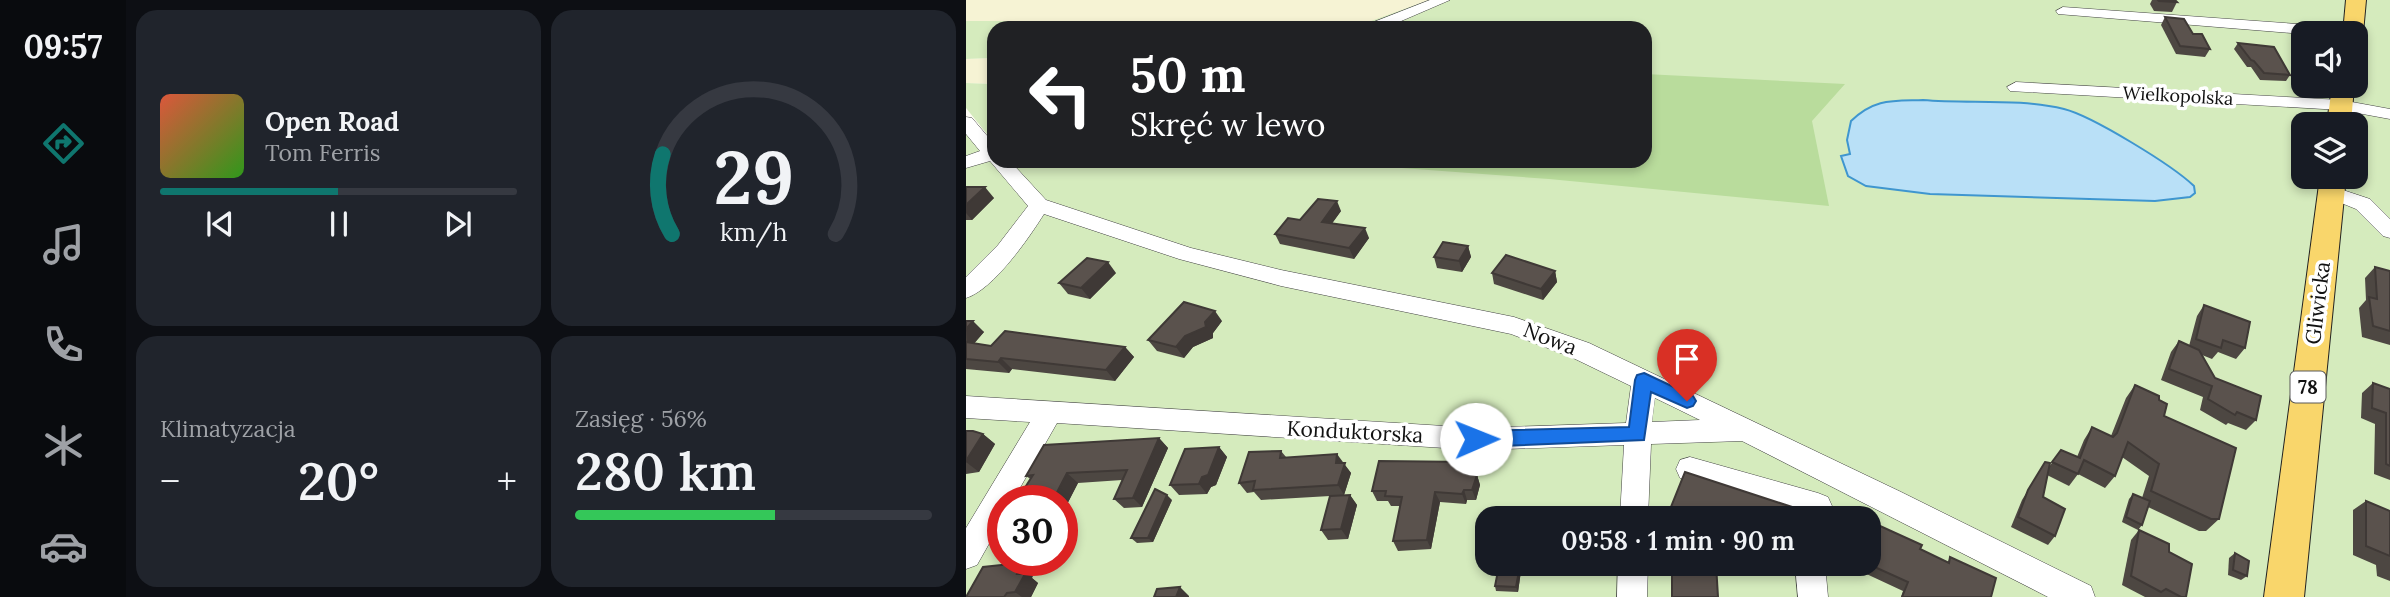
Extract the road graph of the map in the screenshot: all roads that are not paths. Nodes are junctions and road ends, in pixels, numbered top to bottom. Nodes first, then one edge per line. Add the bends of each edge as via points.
1 (1443, 0) edge
2 (2356, 0) edge
3 (2063, 11) dead end
4 (1389, 21) edge
5 (2354, 21) edge
6 (2291, 28) edge
7 (2016, 87) dead end
8 (2341, 105) edge
9 (2390, 114) edge
10 (966, 122) edge
11 (987, 146) edge
12 (987, 157) edge
13 (966, 162) edge
14 (1006, 168) edge
15 (2331, 189) edge
16 (2340, 189) edge
17 (1039, 205) junction
18 (2382, 213) edge
19 (2390, 230) edge
20 (966, 290) edge
21 (1644, 380) junction
22 (966, 407) edge
23 (1049, 413) junction
24 (1744, 430) junction
25 (1637, 435) junction
26 (1690, 469) dead end
27 (1835, 474) junction
28 (1634, 506) edge
29 (1798, 506) edge
30 (1819, 506) edge
31 (966, 555) edge
32 (1633, 576) edge
33 (1811, 576) edge
34 (1632, 597) edge
35 (1813, 597) edge
36 (2080, 597) edge
37 (2284, 597) edge

1 - 4 street
2 - 5 main road
3 - 6 street
7 - 8 street, Wielkopolska
8 - 9 street
10 - 11 street, Nowa
12 - 13 street
14 - 17 street, Nowa
15 - 37 main road, Gliwicka / 78
16 - 18 street
17 - 20 street via 1003,257
17 - 21 street, Nowa via 1187,254 1281,278 1514,326
18 - 19 street
21 - 24 street, Nowa
21 - 25 street
22 - 23 street, Konduktorska
23 - 25 street, Konduktorska via 1476,439
23 - 31 street
24 - 25 street, Konduktorska
24 - 27 street, Nowa
25 - 28 street
26 - 29 street
27 - 30 street
27 - 36 street, Nowa
32 - 34 street
33 - 35 street

